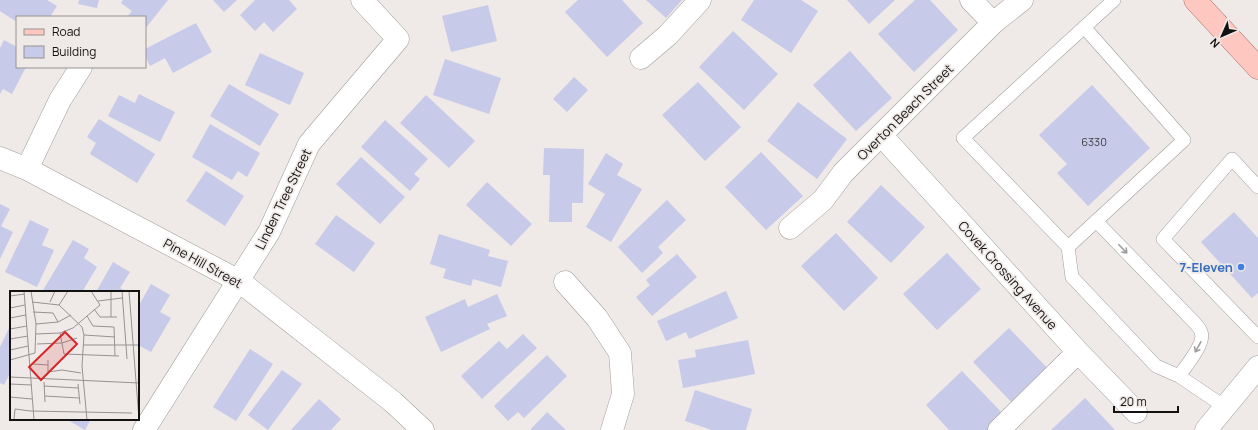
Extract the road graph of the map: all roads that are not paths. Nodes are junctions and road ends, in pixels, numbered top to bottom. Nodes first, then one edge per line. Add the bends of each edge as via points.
1 (362, 0) edge
2 (700, 0) edge
3 (971, 0) edge
4 (1022, 0) edge
5 (1114, 0) edge
6 (1195, 0) edge
7 (993, 23) junction
8 (1084, 27) junction
9 (641, 58) dead end
10 (80, 68) edge
11 (1258, 68) edge
12 (882, 136) junction
13 (0, 158) edge
14 (27, 169) junction
15 (1258, 187) edge
16 (1096, 221) junction
17 (790, 228) dead end
18 (1068, 247) junction
19 (239, 281) junction
20 (565, 282) dead end
21 (1258, 337) edge
22 (1078, 352) junction
23 (1258, 367) edge
24 (1179, 376) junction
25 (1225, 407) junction
26 (1136, 412) dead end
27 (144, 430) edge
28 (423, 430) edge
29 (612, 430) edge
30 (999, 430) edge
31 (1206, 430) edge

1 - 19 street, Linden Tree Street via 398,39 309,144 269,232
2 - 9 street via 668,35
3 - 7 street
4 - 7 street, Overton Beach Street
5 - 8 lane
6 - 11 main road
7 - 12 street, Overton Beach Street
8 - 16 lane via 1184,140
8 - 18 lane via 963,138
10 - 14 street via 60,100
12 - 17 street, Overton Beach Street via 843,174 823,200
12 - 22 street, Covek Crossing Avenue
13 - 14 street, Pine Hill Street
14 - 19 street, Pine Hill Street
15 - 21 lane via 1232,159 1163,239
16 - 18 lane
16 -> 24 lane via 1202,332 1199,346
18 - 24 lane via 1072,277 1156,366
19 - 27 street, Linden Tree Street
19 - 28 street, Pine Hill Street via 393,402
20 - 29 street via 597,318 620,353 623,394
22 - 26 street, Covek Crossing Avenue
22 - 30 street
23 - 25 street
24 - 25 lane
25 - 31 street

